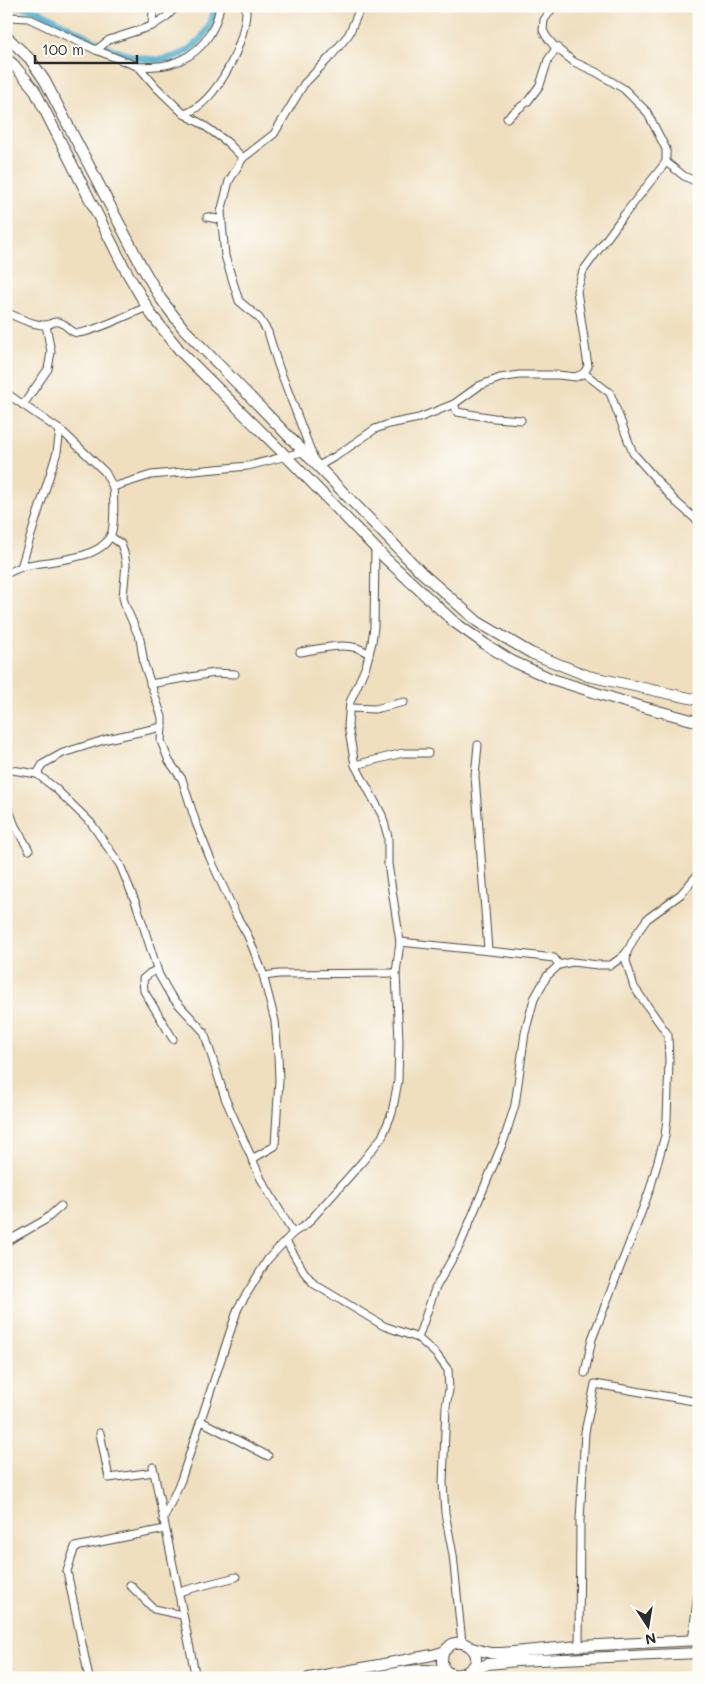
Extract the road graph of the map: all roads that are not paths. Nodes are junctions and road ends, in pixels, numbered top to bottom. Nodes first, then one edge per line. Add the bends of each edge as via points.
1 (151, 6) edge
2 (177, 6) edge
3 (220, 6) edge
4 (246, 6) edge
5 (351, 6) edge
6 (554, 6) edge
7 (360, 10) edge
8 (6, 18) edge
9 (152, 26) junction
10 (6, 36) edge
11 (557, 47) junction
12 (96, 50) junction
13 (6, 59) edge
14 (139, 67) junction
15 (184, 114) junction
16 (507, 118) dead end
17 (243, 158) junction
18 (666, 162) junction
19 (699, 183) edge
20 (207, 217) dead end
21 (222, 220) junction
22 (147, 307) junction
23 (6, 312) edge
24 (46, 325) junction
25 (584, 373) junction
26 (6, 393) edge
27 (23, 404) junction
28 (454, 404) junction
29 (521, 420) dead end
30 (60, 430) junction
31 (302, 452) junction
32 (287, 456) junction
33 (317, 467) junction
34 (113, 487) junction
35 (699, 522) edge
36 (110, 536) junction
37 (375, 547) junction
38 (21, 567) junction
39 (6, 574) edge
40 (300, 652) dead end
41 (368, 654) junction
42 (235, 674) dead end
43 (150, 684) junction
44 (699, 700) edge
45 (404, 702) dead end
46 (350, 708) junction
47 (699, 722) edge
48 (162, 727) junction
49 (478, 746) dead end
50 (428, 753) dead end
51 (355, 765) junction
52 (6, 769) edge
53 (37, 774) junction
54 (6, 802) edge
55 (29, 850) dead end
56 (699, 873) edge
57 (400, 942) junction
58 (488, 950) junction
59 (627, 952) junction
60 (560, 965) junction
61 (157, 970) junction
62 (396, 973) junction
63 (264, 976) junction
64 (173, 1039) dead end
65 (252, 1159) junction
66 (62, 1206) dead end
67 (293, 1233) junction
68 (286, 1241) junction
69 (6, 1242) edge
70 (418, 1338) junction
71 (585, 1373) dead end
72 (699, 1402) edge
73 (201, 1422) junction
74 (100, 1433) dead end
75 (268, 1456) dead end
76 (163, 1520) junction
77 (165, 1529) junction
78 (236, 1577) dead end
79 (130, 1585) dead end
80 (699, 1585) edge
81 (178, 1592) junction
82 (182, 1615) junction
83 (696, 1641) edge
84 (467, 1646) junction
85 (579, 1646) junction
86 (444, 1652) junction
87 (699, 1653) edge
88 (470, 1674) edge
89 (450, 1675) edge
90 (89, 1678) edge
91 (196, 1678) edge
92 (309, 1678) edge
93 (371, 1678) edge

1 - 9 street
2 - 9 street
3 - 14 street via 218,20 204,44 191,55 169,64
4 - 15 street via 244,34 233,59 212,93 192,112
5 - 7 street
6 - 11 street via 544,20 543,30
7 - 17 street via 349,34 304,84 274,134
8 - 12 street via 28,18
9 - 12 street via 109,40
10 - 31 main road via 45,81 161,299 183,328
11 - 16 street via 548,60 540,85 528,101
11 - 18 street via 574,62 624,89 647,112 666,149
12 - 14 street
13 - 22 main road via 34,89
14 - 15 street
15 - 17 street via 227,142
17 - 21 street via 229,181
18 - 19 street
18 - 25 street via 583,271 577,291 588,366
20 - 21 street
21 - 33 street via 225,256 239,301 259,318 268,332
22 - 24 street via 79,333 62,322
22 - 32 main road via 181,352
23 - 24 street
24 - 27 street via 51,352 48,369
25 - 28 street via 576,377 528,375 500,378 478,386
25 - 35 street via 610,394 633,453 675,501
26 - 27 street
27 - 30 street
28 - 29 street via 457,412
28 - 33 street via 419,418 375,429
30 - 34 street via 106,472
30 - 38 street via 57,452
31 - 32 street
31 - 33 main road
32 - 34 street via 248,466 151,475
32 - 37 main road
33 - 44 main road via 422,573 478,622 532,653 588,676
34 - 36 street
36 - 38 street via 103,545 85,555
36 - 43 street via 121,544 124,553 123,597 140,639
37 - 41 street via 374,627
37 - 47 main road via 454,622 512,661 552,679
38 - 39 street
40 - 41 street via 350,646
41 - 46 street
42 - 43 street via 214,673
43 - 48 street via 162,717
45 - 46 street via 375,709
46 - 51 street via 348,726
48 - 53 street via 63,753 43,764
48 - 63 street via 161,741 169,761 182,779 200,831
49 - 58 street via 475,776
50 - 51 street via 403,753
51 - 57 street via 382,815 388,837 388,864
52 - 53 street
53 - 61 street via 91,823 120,865
54 - 55 street
56 - 59 street via 681,894 647,919
57 - 58 street
57 - 62 street
58 - 60 street via 554,958
59 - 60 street via 611,964 572,962
59 - 71 street via 626,961 634,987 668,1035 667,1119 650,1188 592,1339
60 - 70 street via 547,976 534,998 525,1033 515,1104 504,1140 460,1245 435,1289
61 - 64 street via 143,979 144,991
61 - 65 street via 171,996 204,1032 225,1098
62 - 63 street
62 - 67 street via 398,1081 392,1113 382,1136 362,1162 307,1224
63 - 65 street via 275,1021 279,1080 275,1146
65 - 67 street
66 - 69 street via 45,1220
67 - 68 street
68 - 70 street via 314,1284 384,1326
68 - 73 street via 268,1259 238,1308
70 - 84 street via 448,1370 443,1483 445,1513
72 - 85 street via 594,1384 584,1432
73 - 75 street
73 - 76 street
74 - 76 street via 109,1478 154,1470
76 - 77 street
77 - 81 street
77 - 90 street via 75,1548 67,1571
78 - 81 street
79 - 82 street via 154,1610
80 - 83 street
81 - 82 street
82 - 91 street
83 - 85 main road
84 - 85 main road via 502,1653
84 - 86 main road via 452,1644
84 - 88 main road via 476,1658
86 - 89 main road via 442,1662
86 - 92 main road
87 - 88 main road via 517,1661 488,1664
88 - 89 main road
89 - 93 main road via 436,1670 414,1670

